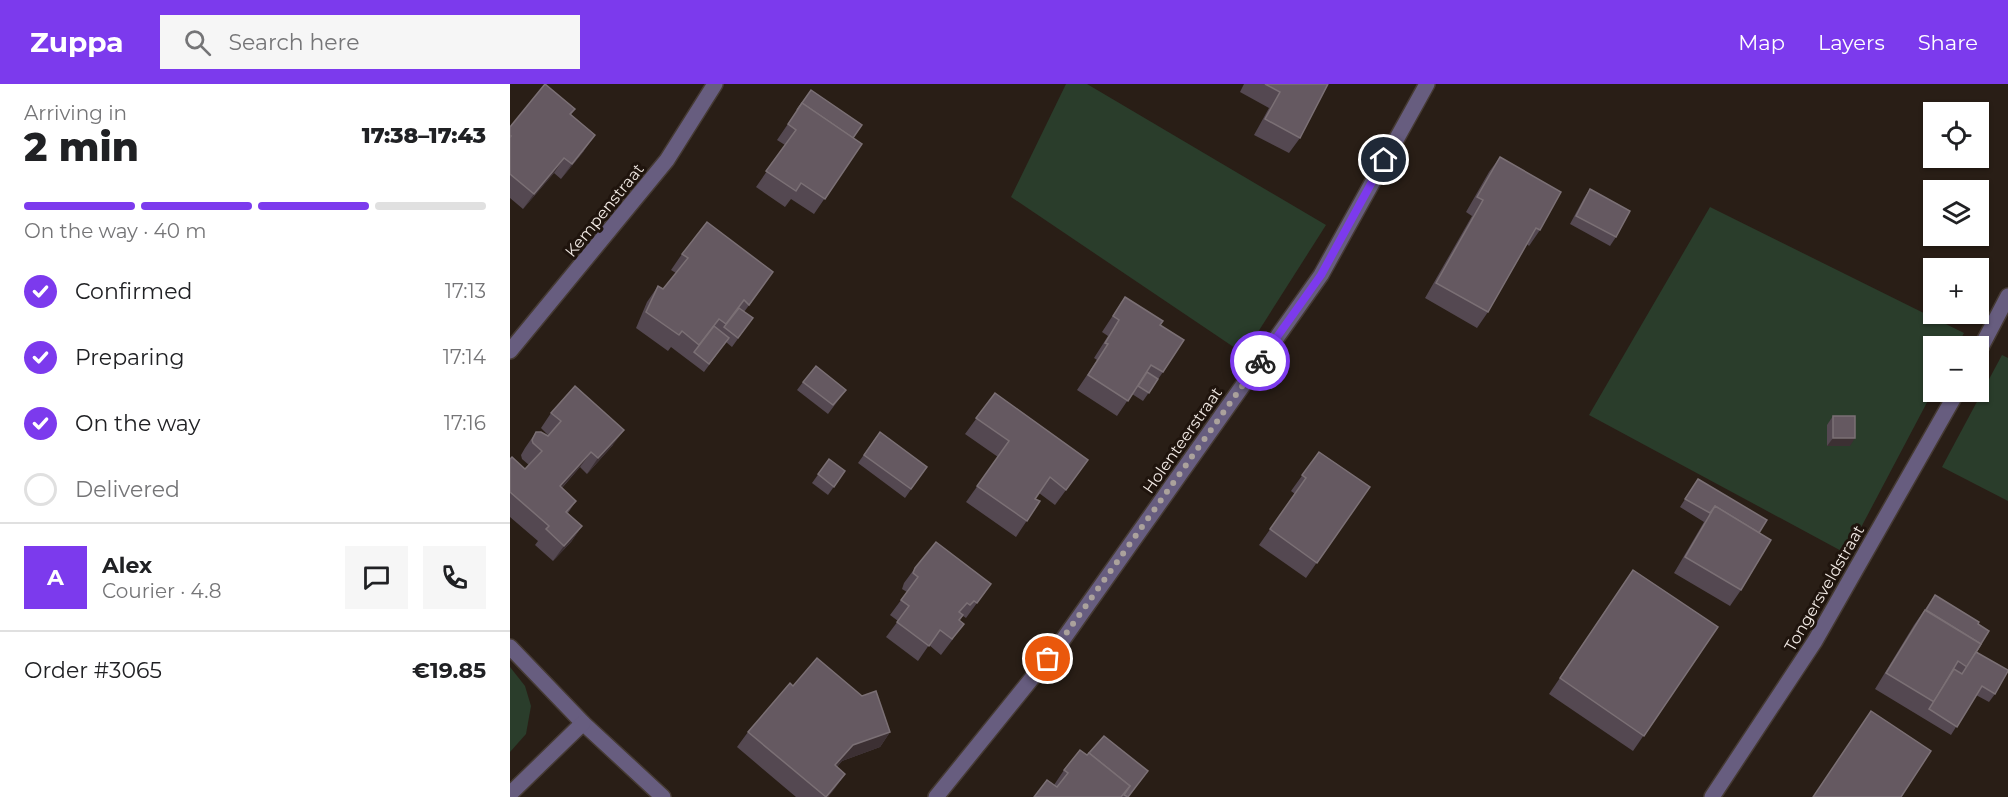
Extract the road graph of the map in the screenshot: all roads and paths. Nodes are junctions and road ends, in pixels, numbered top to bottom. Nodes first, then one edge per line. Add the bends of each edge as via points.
1 (715, 84) edge
2 (1427, 84) edge
3 (2008, 296) edge
4 (1987, 336) edge
5 (510, 351) edge
6 (1950, 402) edge
7 (510, 646) edge
8 (584, 723) junction
9 (510, 794) edge
10 (663, 797) edge
11 (936, 797) edge
12 (1712, 797) edge

1 - 5 street, Kempenstraat via 667,160
2 - 11 street, Holenteerstraat via 1321,275 1062,641
3 - 4 street
6 - 12 street, Tongersveldstraat via 1815,641
7 - 8 street
8 - 9 street
8 - 10 street

